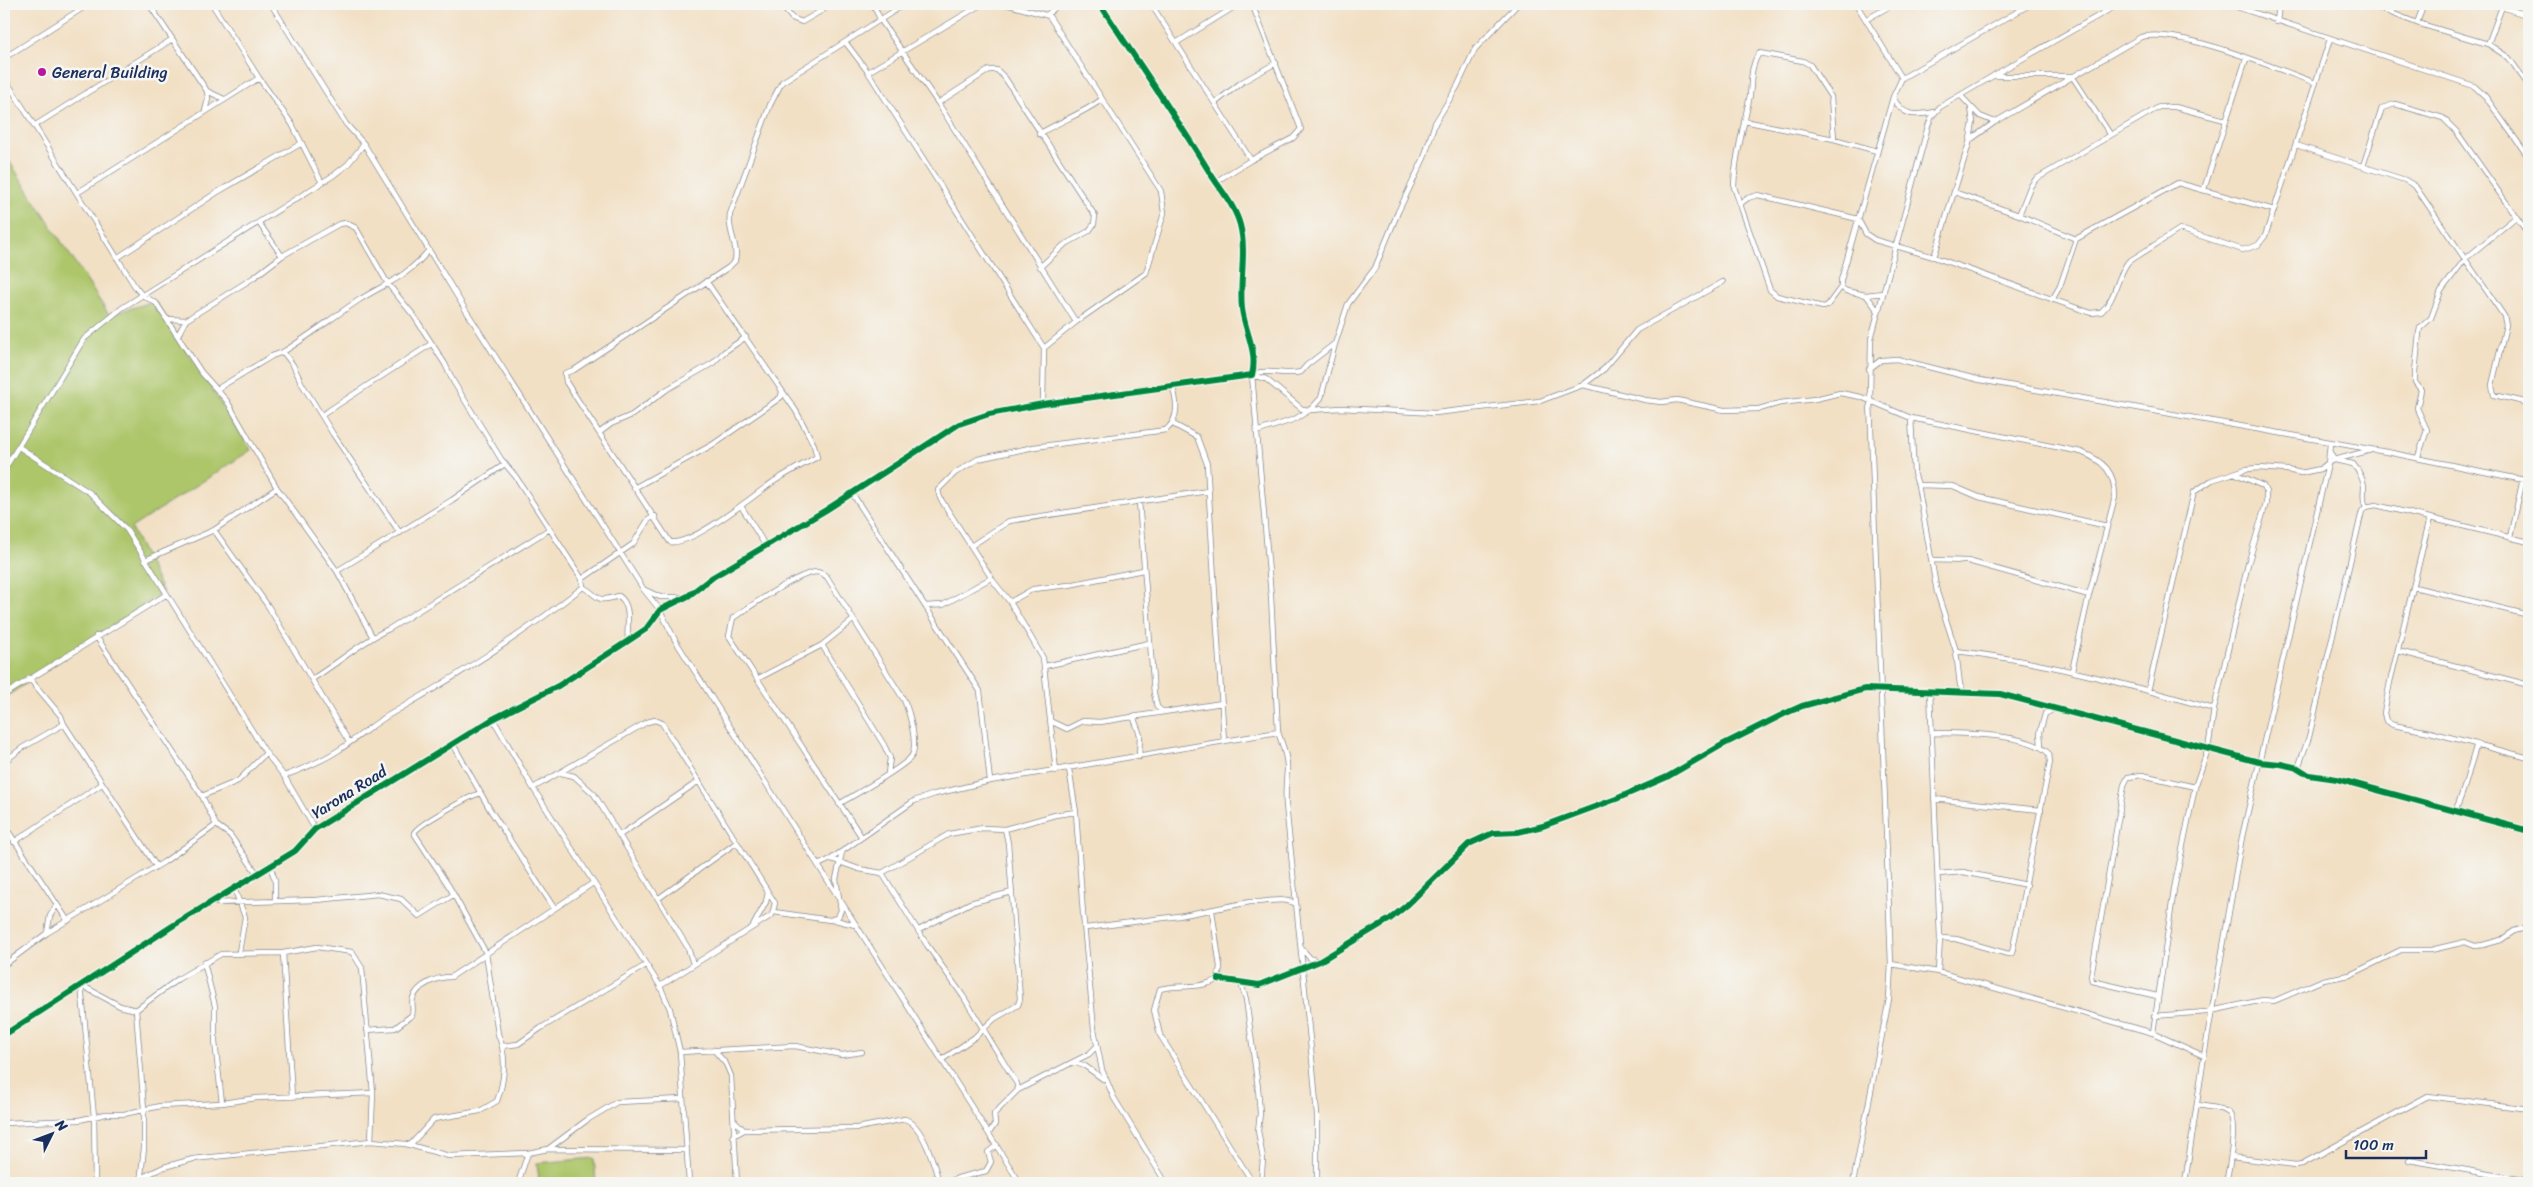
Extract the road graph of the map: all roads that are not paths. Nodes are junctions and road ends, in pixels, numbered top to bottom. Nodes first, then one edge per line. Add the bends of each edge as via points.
1 (89, 4) edge
2 (149, 4) edge
3 (212, 4) edge
4 (271, 4) edge
5 (780, 4) edge
6 (833, 4) edge
7 (873, 4) edge
8 (904, 4) edge
9 (982, 4) edge
10 (1006, 4) edge
11 (1059, 4) edge
12 (1103, 4) edge
13 (1151, 4) edge
14 (1239, 4) edge
15 (1252, 4) edge
16 (1518, 4) edge
17 (1856, 4) edge
18 (1894, 4) edge
19 (2031, 4) edge
20 (2119, 4) edge
21 (2228, 4) edge
22 (2279, 4) edge
23 (2368, 4) edge
24 (2424, 4) edge
25 (2502, 6) edge
26 (1047, 14) junction
27 (2529, 16) edge
28 (880, 19) junction
29 (1867, 19) junction
30 (2277, 22) junction
31 (2418, 23) junction
32 (2330, 39) junction
33 (171, 40) junction
34 (1176, 42) junction
35 (846, 43) junction
36 (2488, 44) junction
37 (904, 52) junction
38 (4, 58) edge
39 (2246, 59) junction
40 (1276, 63) junction
41 (868, 72) junction
42 (1993, 76) junction
43 (2072, 76) junction
44 (4, 77) edge
45 (259, 78) junction
46 (1902, 78) junction
47 (2046, 78) junction
48 (2316, 84) junction
49 (2529, 86) edge
50 (2054, 87) junction
51 (207, 91) junction
52 (1961, 96) junction
53 (1893, 97) junction
54 (224, 99) junction
55 (1101, 100) junction
56 (1216, 102) junction
57 (938, 103) junction
58 (1971, 108) junction
59 (205, 112) junction
60 (1935, 112) junction
61 (2225, 120) junction
62 (1744, 122) junction
63 (1995, 122) junction
64 (34, 126) junction
65 (1040, 134) junction
66 (2110, 134) junction
67 (1834, 139) junction
68 (1970, 140) junction
69 (302, 143) junction
70 (364, 144) junction
71 (2296, 145) junction
72 (1877, 151) junction
73 (2529, 158) edge
74 (1251, 160) junction
75 (2363, 166) junction
76 (321, 181) junction
77 (1216, 182) junction
78 (2204, 189) junction
79 (1954, 192) junction
80 (77, 193) junction
81 (1740, 204) junction
82 (2274, 210) junction
83 (2018, 215) junction
84 (2516, 218) junction
85 (1858, 219) junction
86 (259, 223) junction
87 (2529, 235) edge
88 (2076, 239) junction
89 (1897, 246) junction
90 (429, 250) junction
91 (282, 256) junction
92 (1934, 257) junction
93 (117, 258) junction
94 (2465, 259) junction
95 (1040, 267) junction
96 (706, 281) junction
97 (1723, 282) dead end
98 (388, 284) junction
99 (1841, 287) junction
100 (1883, 293) junction
101 (142, 295) junction
102 (1866, 295) junction
103 (2052, 300) junction
104 (1878, 311) junction
105 (168, 318) junction
106 (186, 320) junction
107 (1076, 322) junction
108 (178, 335) junction
109 (746, 337) junction
110 (431, 344) junction
111 (1335, 344) junction
112 (1044, 348) junction
113 (283, 352) junction
114 (1869, 370) junction
115 (1252, 375) junction
116 (1172, 385) junction
117 (1583, 385) junction
118 (216, 389) junction
119 (782, 391) junction
120 (1870, 401) junction
121 (2529, 403) edge
122 (1043, 404) junction
123 (1310, 410) junction
124 (322, 415) junction
125 (1911, 418) junction
126 (1173, 424) junction
127 (1256, 432) junction
128 (599, 433) junction
129 (2330, 443) junction
130 (19, 447) junction
131 (2329, 450) junction
132 (2372, 450) junction
133 (2360, 453) junction
134 (2418, 458) junction
135 (2335, 460) junction
136 (505, 464) junction
137 (2328, 464) junction
138 (2353, 464) junction
139 (4, 470) edge
140 (2234, 474) junction
141 (2523, 479) junction
142 (2529, 480) edge
143 (1918, 485) junction
144 (277, 488) junction
145 (634, 488) junction
146 (1208, 490) junction
147 (852, 493) junction
148 (1139, 501) junction
149 (742, 506) junction
150 (2366, 506) junction
151 (655, 516) junction
152 (2430, 518) junction
153 (2107, 526) junction
154 (214, 530) junction
155 (548, 530) junction
156 (400, 533) junction
157 (2510, 538) junction
158 (2529, 542) edge
159 (765, 545) junction
160 (971, 546) junction
161 (621, 552) junction
162 (145, 560) junction
163 (1931, 560) junction
164 (1143, 570) junction
165 (337, 571) junction
166 (991, 578) junction
167 (582, 579) junction
168 (583, 587) junction
169 (2414, 587) junction
170 (644, 590) junction
171 (167, 594) junction
172 (2089, 595) junction
173 (688, 596) junction
174 (1010, 602) junction
175 (925, 606) junction
176 (660, 610) junction
177 (2529, 615) edge
178 (853, 620) junction
179 (96, 636) junction
180 (372, 636) junction
181 (628, 642) junction
182 (1149, 643) junction
183 (822, 645) junction
184 (1956, 651) junction
185 (2398, 651) junction
186 (1045, 666) junction
187 (2072, 671) junction
188 (29, 678) junction
189 (312, 679) junction
190 (758, 679) junction
191 (2529, 685) edge
192 (1880, 688) junction
193 (2148, 690) junction
194 (1930, 691) junction
195 (1965, 692) junction
196 (4, 696) edge
197 (1222, 703) junction
198 (2035, 703) junction
199 (2055, 708) junction
200 (2214, 709) junction
201 (1168, 711) junction
202 (2046, 713) junction
203 (1133, 716) junction
204 (494, 719) junction
205 (1050, 721) junction
206 (64, 724) junction
207 (1278, 732) junction
208 (1932, 733) junction
209 (1224, 741) junction
210 (349, 742) junction
211 (453, 744) junction
212 (2477, 744) junction
213 (2041, 746) junction
214 (2208, 748) junction
215 (266, 753) junction
216 (1139, 756) junction
217 (2529, 758) edge
218 (4, 762) edge
219 (2259, 762) junction
220 (2298, 768) junction
221 (1070, 769) junction
222 (1056, 771) junction
223 (561, 773) junction
224 (888, 773) junction
225 (284, 776) junction
226 (699, 781) junction
227 (990, 781) junction
228 (102, 784) junction
229 (2195, 787) junction
230 (533, 788) junction
231 (480, 793) junction
232 (202, 796) junction
233 (1934, 799) junction
234 (839, 804) junction
235 (2041, 810) junction
236 (2456, 811) junction
237 (1076, 812) junction
238 (4, 825) edge
239 (216, 825) junction
240 (315, 829) junction
241 (1005, 829) junction
242 (2529, 831) edge
243 (620, 835) junction
244 (862, 836) junction
245 (14, 842) junction
246 (736, 842) junction
247 (843, 850) junction
248 (831, 859) junction
249 (839, 862) junction
250 (818, 865) junction
251 (156, 866) junction
252 (270, 866) junction
253 (882, 873) junction
254 (1938, 874) junction
255 (258, 875) junction
256 (594, 882) junction
257 (2027, 885) junction
258 (234, 888) junction
259 (768, 891) junction
260 (1012, 892) junction
261 (453, 895) junction
262 (659, 898) junction
263 (839, 899) junction
264 (275, 900) junction
265 (239, 901) junction
266 (212, 903) junction
267 (1296, 904) junction
268 (56, 906) junction
269 (554, 908) junction
270 (1212, 911) junction
271 (774, 912) junction
272 (835, 920) junction
273 (68, 921) junction
274 (856, 925) junction
275 (2529, 927) edge
276 (1086, 928) junction
277 (751, 929) junction
278 (919, 930) junction
279 (47, 933) junction
280 (1940, 938) junction
281 (1300, 946) junction
282 (239, 952) junction
283 (283, 953) junction
284 (486, 953) junction
285 (1320, 961) junction
286 (204, 962) junction
287 (4, 964) edge
288 (693, 964) junction
289 (1891, 964) junction
290 (646, 965) junction
291 (1302, 968) junction
292 (1938, 972) junction
293 (1218, 979) junction
294 (1241, 984) junction
295 (81, 985) junction
296 (660, 986) junction
297 (2156, 996) junction
298 (136, 1010) junction
299 (2212, 1010) junction
300 (2154, 1016) junction
301 (983, 1027) junction
302 (366, 1030) junction
303 (2153, 1033) junction
304 (4, 1035) edge
305 (503, 1046) junction
306 (1097, 1046) junction
307 (714, 1050) junction
308 (680, 1052) junction
309 (862, 1052) dead end
310 (2204, 1056) junction
311 (943, 1059) junction
312 (1073, 1062) junction
313 (1105, 1079) junction
314 (1018, 1090) junction
315 (373, 1094) junction
316 (292, 1097) junction
317 (683, 1098) junction
318 (222, 1103) junction
319 (2198, 1105) junction
320 (144, 1109) junction
321 (2529, 1109) edge
322 (94, 1116) junction
323 (734, 1120) junction
324 (4, 1123) edge
325 (744, 1130) junction
326 (989, 1132) junction
327 (733, 1136) junction
328 (371, 1141) junction
329 (410, 1145) junction
330 (997, 1145) junction
331 (548, 1149) junction
332 (686, 1150) junction
333 (528, 1153) junction
334 (2231, 1157) junction
335 (2409, 1160) dead end
336 (140, 1177) junction
337 (2529, 1181) edge
338 (95, 1183) edge
339 (130, 1183) edge
340 (140, 1183) edge
341 (518, 1183) edge
342 (689, 1183) edge
343 (736, 1183) edge
344 (939, 1183) edge
345 (946, 1183) edge
346 (1020, 1183) edge
347 (1166, 1183) edge
348 (1253, 1183) edge
349 (1261, 1183) edge
350 (1317, 1183) edge
351 (1854, 1183) edge
352 (2185, 1183) edge
353 (2226, 1183) edge

1 - 38 street
2 - 33 street
3 - 45 street
4 - 70 street via 346,124
5 - 6 street via 792,18 802,22
7 - 28 street
8 - 28 street
9 - 37 street
10 - 26 street
11 - 26 street
12 - 77 street
13 - 34 street
14 - 34 street
15 - 40 street
16 - 111 street via 1475,50 1435,123 1424,158 1378,261 1348,304
17 - 29 street
18 - 29 street
19 - 46 street
20 - 42 street
21 - 30 street
22 - 30 street
23 - 31 street
24 - 31 street
25 - 27 street
25 - 36 street
26 - 55 street
28 - 35 street
28 - 37 street
29 - 46 street
30 - 32 street
31 - 36 street
32 - 48 street
32 - 73 street via 2474,86 2485,96
33 - 51 street
33 - 64 street
34 - 56 street
35 - 41 street
35 - 96 street via 782,82 730,214 728,225 736,250 735,261
36 - 49 street via 2508,58
37 - 41 street
37 - 57 street
39 - 43 street via 2189,39 2151,35
39 - 48 street
39 - 61 street
40 - 56 street via 1242,82
40 - 74 street via 1300,132
41 - 112 street
42 - 47 street
42 - 52 street
43 - 47 street
43 - 50 street
43 - 66 street
44 - 64 street
45 - 54 street
45 - 69 street via 283,109
46 - 53 street
47 - 50 street
48 - 71 street
50 - 63 street
51 - 54 street
51 - 59 street
52 - 58 street
52 - 60 street
53 - 60 street via 1907,113
53 - 72 street
54 - 59 street
55 - 65 street
55 - 107 street via 1161,191 1164,213 1146,273
56 - 74 street
57 - 65 street via 989,70 998,70
57 - 95 street
58 - 63 street
58 - 68 street
59 - 80 street
60 - 89 street via 1928,126
61 - 66 street via 2158,106
61 - 78 street
62 - 67 street
62 - 67 street via 1753,63 1759,53 1776,55 1810,64 1831,97
62 - 81 street via 1734,172 1734,188
63 - 68 street
64 - 80 street
65 - 95 street via 1095,216 1089,231 1064,245
66 - 83 street via 2036,179
67 - 72 street
68 - 79 street
69 - 76 street
69 - 93 street via 216,193
70 - 76 street via 348,164
70 - 90 street
71 - 75 street
71 - 82 street
72 - 85 street
74 - 77 street
75 - 84 street via 2382,108 2395,104 2443,118 2456,131
75 - 94 street via 2412,182
76 - 86 street
77 - 115 street via 1240,225 1241,300 1244,325 1255,351
78 - 82 street
78 - 88 street via 2178,183
79 - 83 street
79 - 92 street
80 - 93 street
81 - 85 street via 1758,195
81 - 99 street via 1770,290 1777,296 1823,307
82 - 103 street via 2265,236 2258,245 2243,250 2180,229 2172,233 2128,262 2113,297 2101,312
83 - 88 street
84 - 87 street
84 - 94 street
85 - 89 street via 1866,234
85 - 99 street
86 - 91 street
86 - 101 street
88 - 103 street
89 - 92 street
89 - 100 street
90 - 98 street via 412,269
90 - 161 street
91 - 98 street via 346,223 356,228
91 - 106 street via 254,278
92 - 103 street
93 - 101 street
94 - 121 street via 2505,321 2492,385 2494,395
94 - 134 street via 2441,291 2431,318 2420,328 2415,382 2421,390 2417,408 2427,430
95 - 107 street
96 - 109 street
96 - 128 street via 565,373 566,382
97 - 117 street via 1637,330 1604,369
98 - 110 street
98 - 113 street via 360,299
99 - 102 street
100 - 102 street
100 - 104 street
101 - 105 street via 156,303
101 - 130 street via 84,339
102 - 104 street
104 - 114 street via 1869,347
105 - 106 street
105 - 108 street
106 - 108 street
107 - 112 street
108 - 118 street
109 - 119 street
109 - 128 street via 713,363
110 - 124 street
110 - 136 street
111 - 115 street via 1301,372 1284,374 1268,371
111 - 123 street via 1321,398
112 - 122 street
113 - 118 street
113 - 124 street via 294,365
114 - 120 street
114 - 129 street via 1881,360 1896,359 1980,380
115 - 116 street
115 - 123 street via 1266,379 1302,409
115 - 127 street
116 - 122 street
116 - 126 street via 1176,408
117 - 120 street via 1645,400 1677,400 1724,410 1748,411 1840,393
117 - 123 street via 1540,401 1436,413 1341,408
118 - 144 street
119 - 145 street via 781,397 712,445
119 - 149 street via 796,411 817,457 772,483
120 - 125 street
120 - 192 street
122 - 147 street via 989,414 959,424
123 - 127 street via 1295,420
124 - 156 street
125 - 143 street via 1914,474
125 - 153 street via 2094,457 2115,481 2115,497
126 - 146 street via 1200,442 1207,464
126 - 160 street via 1166,430 1034,447 978,459 966,465 938,490
127 - 207 street via 1271,596
128 - 145 street
129 - 131 street
129 - 132 street
130 - 139 street
130 - 162 street via 104,505 127,530
131 - 135 street
131 - 137 street
132 - 133 street
132 - 134 street
133 - 135 street
133 - 138 street
134 - 141 street
135 - 137 street
135 - 138 street
136 - 155 street via 516,476
136 - 156 street
137 - 140 street via 2301,474 2259,468
137 - 219 street
138 - 150 street via 2362,479 2362,500
140 - 193 street via 2212,480 2194,492
140 - 200 street via 2263,486 2266,503 2248,564
141 - 142 street
141 - 157 street
143 - 153 street via 1953,486 1979,497
143 - 163 street
144 - 154 street
144 - 165 street
145 - 151 street
146 - 148 street
146 - 197 street
147 - 159 street
147 - 175 street
148 - 160 street via 1009,521
148 - 164 street
149 - 151 street via 675,543 670,542
149 - 159 street
150 - 152 street via 2376,505
150 - 220 street via 2362,511 2309,737
151 - 161 street via 648,520 633,544
152 - 157 street
152 - 169 street
153 - 172 street
154 - 162 street
154 - 189 street via 268,606
155 - 167 street
155 - 180 street via 389,629
156 - 165 street
157 - 158 street
159 - 173 street
160 - 166 street
161 - 167 street
161 - 170 street
162 - 171 street
163 - 172 street via 1968,561
163 - 184 street via 1937,592
164 - 174 street via 1033,589
164 - 182 street
165 - 180 street
166 - 174 street
166 - 175 street via 943,605
167 - 168 street
168 - 181 street via 599,600 622,598 626,604
168 - 210 street via 419,700
169 - 177 street
169 - 185 street
170 - 173 street via 660,597
170 - 176 street
171 - 179 street
171 - 215 street
172 - 187 street
173 - 176 street
174 - 186 street
175 - 227 street via 980,691
176 - 181 street, Yarona Road via 646,629
176 - 250 street via 675,640
178 - 183 street
178 - 190 street via 822,573 814,572 772,592 733,618 729,630 729,636
178 - 224 street via 904,700 911,717 912,756
179 - 188 street
179 - 232 street
180 - 189 street
181 - 204 street, Yarona Road via 558,686
182 - 186 street
182 - 201 street via 1158,707 1162,712
183 - 190 street
183 - 224 street via 884,744 890,758
184 - 187 street
184 - 195 street via 1960,686
185 - 191 street
185 - 212 street via 2384,713 2386,721
186 - 205 street
187 - 193 street
188 - 196 street
188 - 206 street
189 - 210 street
190 - 234 street
192 - 194 street
192 - 285 street via 1802,706 1666,777 1562,820 1518,832 1493,833 1469,844 1407,905
192 - 289 street
193 - 200 street
194 - 195 street
194 - 208 street
195 - 198 street via 2000,694
197 - 201 street
197 - 209 street
198 - 199 street
198 - 202 street
199 - 202 street
199 - 214 street
200 - 214 street
201 - 203 street
202 - 213 street via 2040,732
203 - 205 street via 1083,722 1067,729
203 - 216 street via 1140,735
204 - 211 street, Yarona Road
204 - 230 street
205 - 222 street
206 - 218 street
206 - 228 street
207 - 209 street
207 - 267 street via 1287,770 1285,782
208 - 213 street via 1977,732
208 - 233 street
209 - 216 street
210 - 225 street via 313,765
211 - 231 street
211 - 240 street, Yarona Road
212 - 217 street
212 - 236 street
213 - 235 street via 2049,754 2050,762
214 - 219 street
214 - 229 street
215 - 225 street
215 - 232 street via 238,781
216 - 221 street
219 - 220 street
219 - 299 street via 2242,837
220 - 236 street via 2309,775 2337,779
221 - 222 street
221 - 237 street
222 - 227 street
223 - 226 street via 655,720 662,724
223 - 230 street
223 - 243 street via 574,776 594,794
224 - 234 street
225 - 240 street
226 - 243 street
226 - 246 street
227 - 244 street via 914,801
228 - 245 street
228 - 251 street
229 - 297 street
229 - 297 street via 2142,775 2128,777 2124,785 2090,976 2092,981
230 - 256 street
231 - 261 street via 463,799 414,833
231 - 269 street
232 - 239 street
233 - 235 street
233 - 254 street
234 - 244 street
235 - 257 street
236 - 242 street
237 - 241 street
237 - 276 street
238 - 245 street
239 - 251 street
239 - 255 street via 230,835
240 - 252 street, Yarona Road via 296,851
241 - 253 street via 983,828 949,834
241 - 260 street
243 - 262 street
244 - 247 street
245 - 268 street
246 - 259 street
246 - 262 street
247 - 248 street
247 - 249 street
248 - 249 street
248 - 250 street
249 - 253 street
249 - 263 street via 836,880
250 - 263 street
251 - 273 street
252 - 255 street, Yarona Road
252 - 264 street via 275,880
253 - 278 street
254 - 257 street via 1963,872
254 - 280 street
255 - 258 street, Yarona Road
256 - 269 street
256 - 290 street
257 - 280 street via 2012,953
258 - 265 street
258 - 266 street, Yarona Road
259 - 271 street via 775,903
259 - 277 street via 766,902
260 - 278 street via 970,903
260 - 301 street via 1020,999 1018,1005
261 - 264 street via 419,916 402,899 378,894
261 - 284 street
262 - 288 street via 688,948
263 - 272 street via 840,914
263 - 274 street
264 - 265 street via 258,903
265 - 266 street
265 - 282 street via 245,918
266 - 295 street, Yarona Road
267 - 270 street via 1287,900 1261,904 1250,902
267 - 281 street
268 - 273 street
268 - 279 street via 50,916
269 - 284 street
270 - 276 street
270 - 293 street via 1220,967
271 - 272 street
271 - 277 street
272 - 274 street
273 - 279 street
274 - 311 street
275 - 299 street via 2514,930 2500,940 2475,946 2464,942 2431,950 2401,950 2350,975 2323,980 2274,1001 2263,1000
276 - 306 street
277 - 288 street
278 - 301 street
279 - 287 street
280 - 292 street
281 - 285 street via 1310,958
281 - 291 street
282 - 283 street
282 - 286 street via 221,954
283 - 302 street via 317,947 352,952 362,968
283 - 316 street
284 - 302 street via 451,977 419,989 412,1000 412,1015 395,1028
284 - 305 street via 498,1034
285 - 291 street
286 - 298 street
286 - 318 street via 215,1006 215,1042
288 - 296 street
289 - 292 street
289 - 351 street via 1889,999
290 - 296 street
290 - 305 street via 518,1044
291 - 294 street via 1259,985
291 - 350 street via 1317,1115
292 - 303 street
293 - 294 street
293 - 348 street via 1200,986 1160,989 1154,1010 1164,1043
294 - 349 street via 1246,999 1258,1088 1258,1131 1263,1159
295 - 298 street via 120,1006
295 - 304 street, Yarona Road
295 - 322 street
296 - 308 street via 672,1016
297 - 300 street
298 - 320 street
299 - 300 street
299 - 310 street
300 - 303 street
301 - 311 street via 975,1037
301 - 314 street
302 - 315 street
303 - 310 street
305 - 329 street via 504,1075 497,1101 480,1111 434,1119
306 - 312 street via 1090,1054
306 - 313 street
307 - 308 street
307 - 309 street via 795,1046 842,1055
307 - 323 street via 731,1076
308 - 317 street
310 - 319 street
311 - 326 street
312 - 313 street
312 - 314 street
313 - 347 street via 1139,1142
314 - 326 street via 994,1114 995,1124
315 - 316 street
315 - 328 street
316 - 318 street
317 - 331 street via 617,1102
317 - 332 street
318 - 320 street
319 - 334 street via 2223,1110 2232,1117 2235,1126 2230,1142
319 - 352 street
320 - 322 street
320 - 336 street
321 - 334 street via 2428,1096 2296,1166
322 - 324 street via 79,1120
322 - 338 street
323 - 325 street
323 - 327 street
325 - 327 street
325 - 344 street via 857,1128 905,1119 931,1154
326 - 330 street
327 - 343 street
328 - 329 street
328 - 336 street via 193,1159
329 - 333 street via 448,1156
330 - 345 street via 988,1152 991,1162 986,1171
330 - 346 street
331 - 332 street
331 - 333 street
332 - 342 street
333 - 341 street
334 - 353 street
335 - 337 street
336 - 339 street
336 - 340 street

